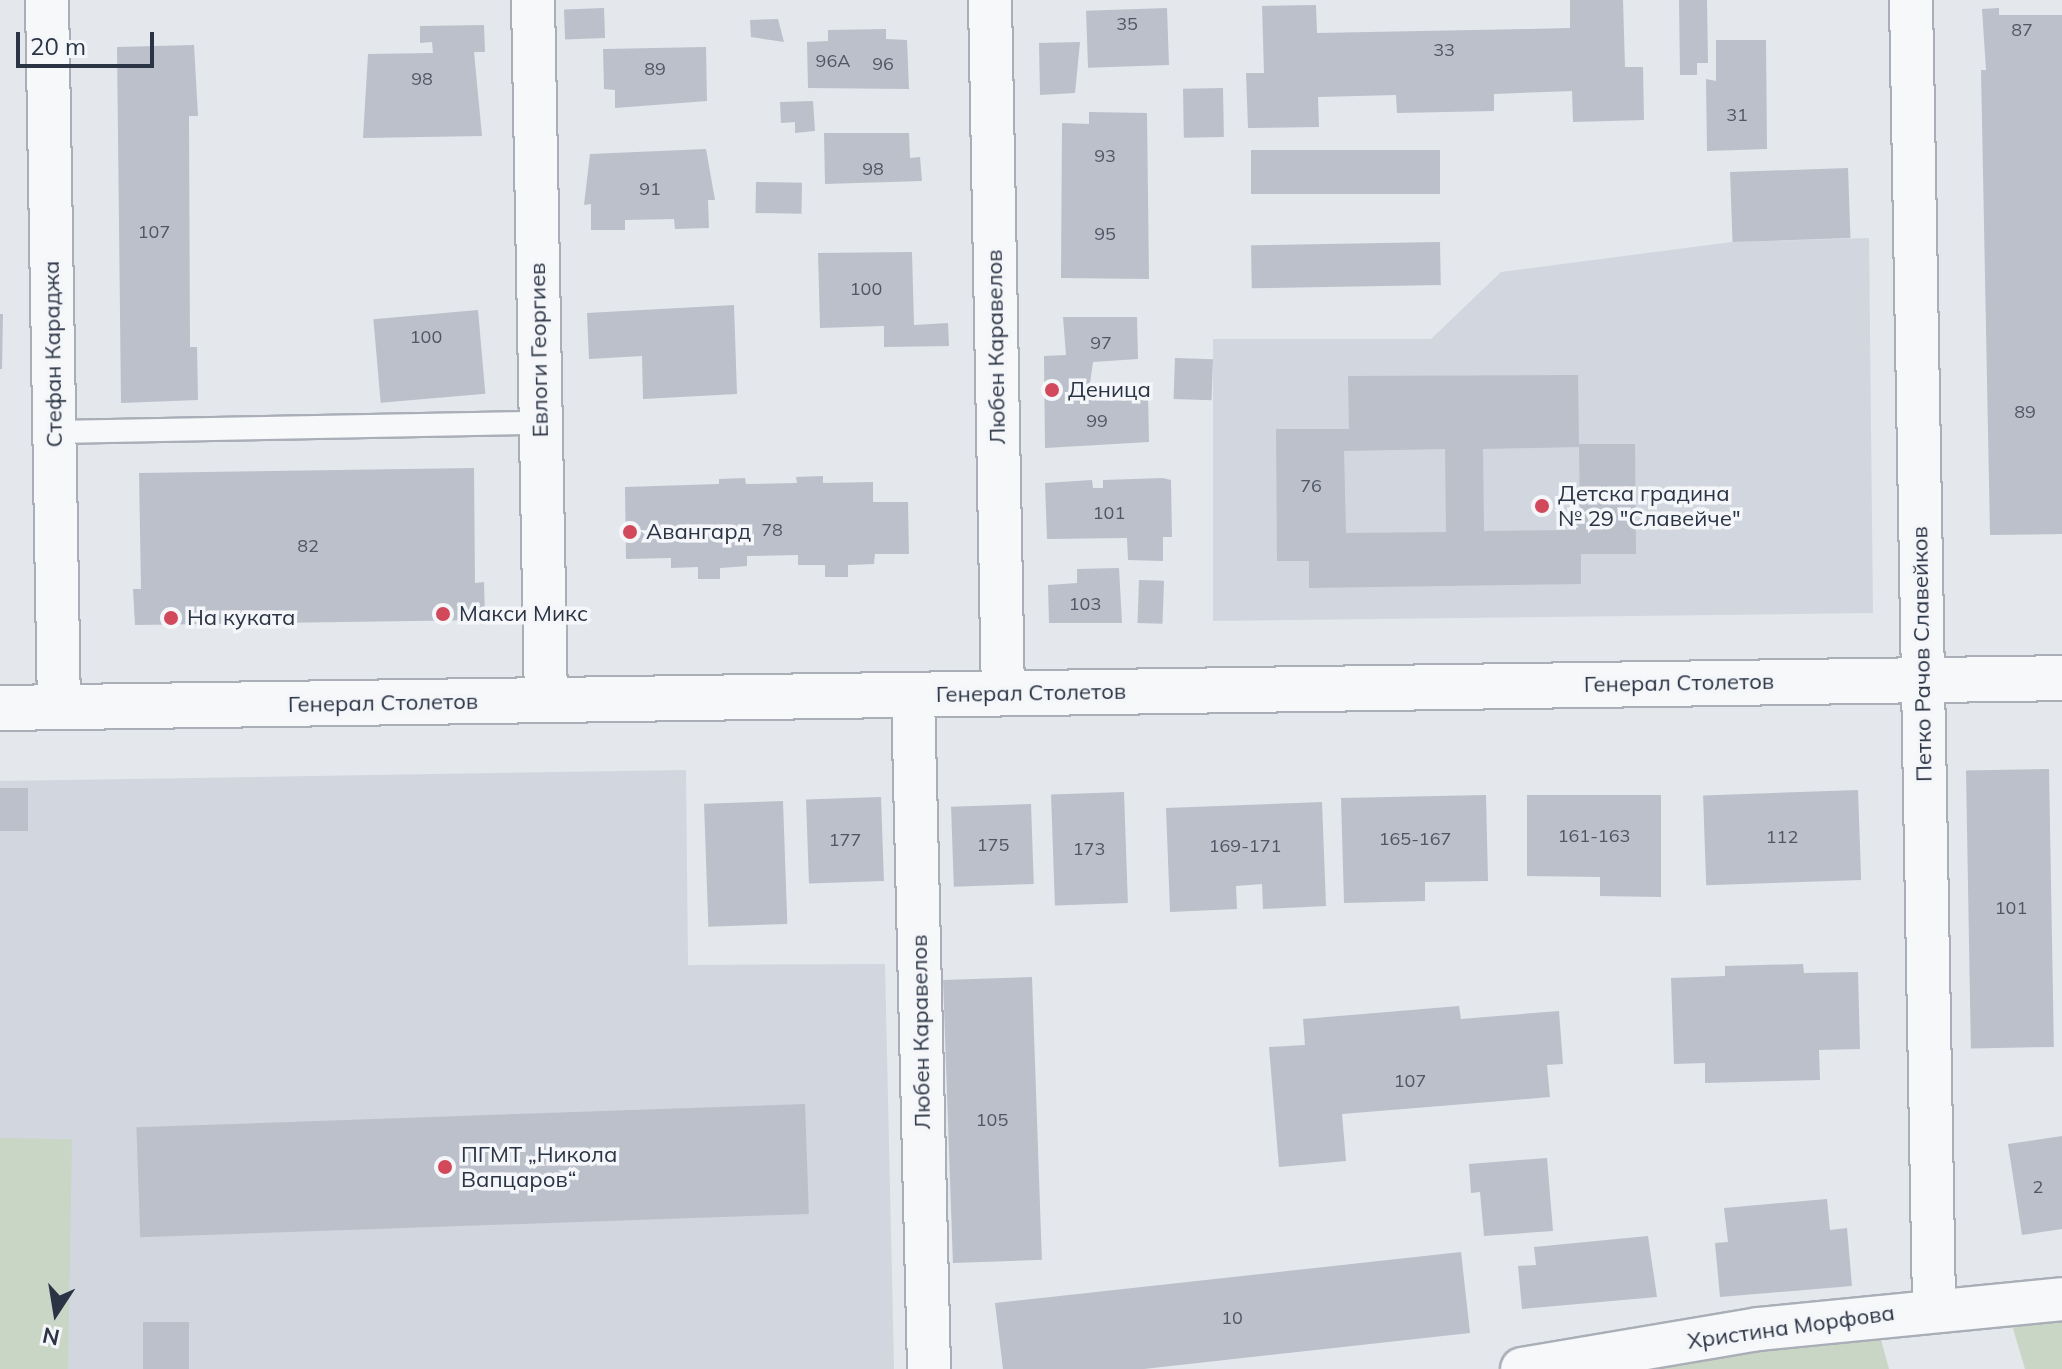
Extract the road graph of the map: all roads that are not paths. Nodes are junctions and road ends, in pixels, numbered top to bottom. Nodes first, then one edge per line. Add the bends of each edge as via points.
1 (47, 0) edge
2 (533, 0) edge
3 (990, 0) edge
4 (1911, 0) edge
5 (541, 423) junction
6 (54, 432) junction
7 (2062, 678) edge
8 (1923, 680) junction
9 (1003, 693) junction
10 (913, 695) junction
11 (546, 701) junction
12 (0, 708) edge
13 (59, 708) junction
14 (2062, 1299) edge
15 (1934, 1308) junction
16 (929, 1369) edge
17 (1522, 1369) edge

1 - 6 street, Стефан Караджа
2 - 5 street, Евлоги Георгиев
3 - 9 street, Любен Каравелов
4 - 8 street, Петко Рачов Славейков
5 - 6 lane
5 - 11 street, Евлоги Георгиев
6 - 13 street, Стефан Караджа
7 - 8 street, Генерал Столетов
8 - 9 street, Генерал Столетов
8 - 15 street, Петко Рачов Славейков
9 - 10 street, Генерал Столетов
10 - 11 street, Генерал Столетов
10 - 16 street, Любен Каравелов
11 - 13 street, Генерал Столетов
12 - 13 street, Генерал Столетов
14 - 15 street, Христина Морфова
15 - 17 street, Христина Морфова via 1758,1329

